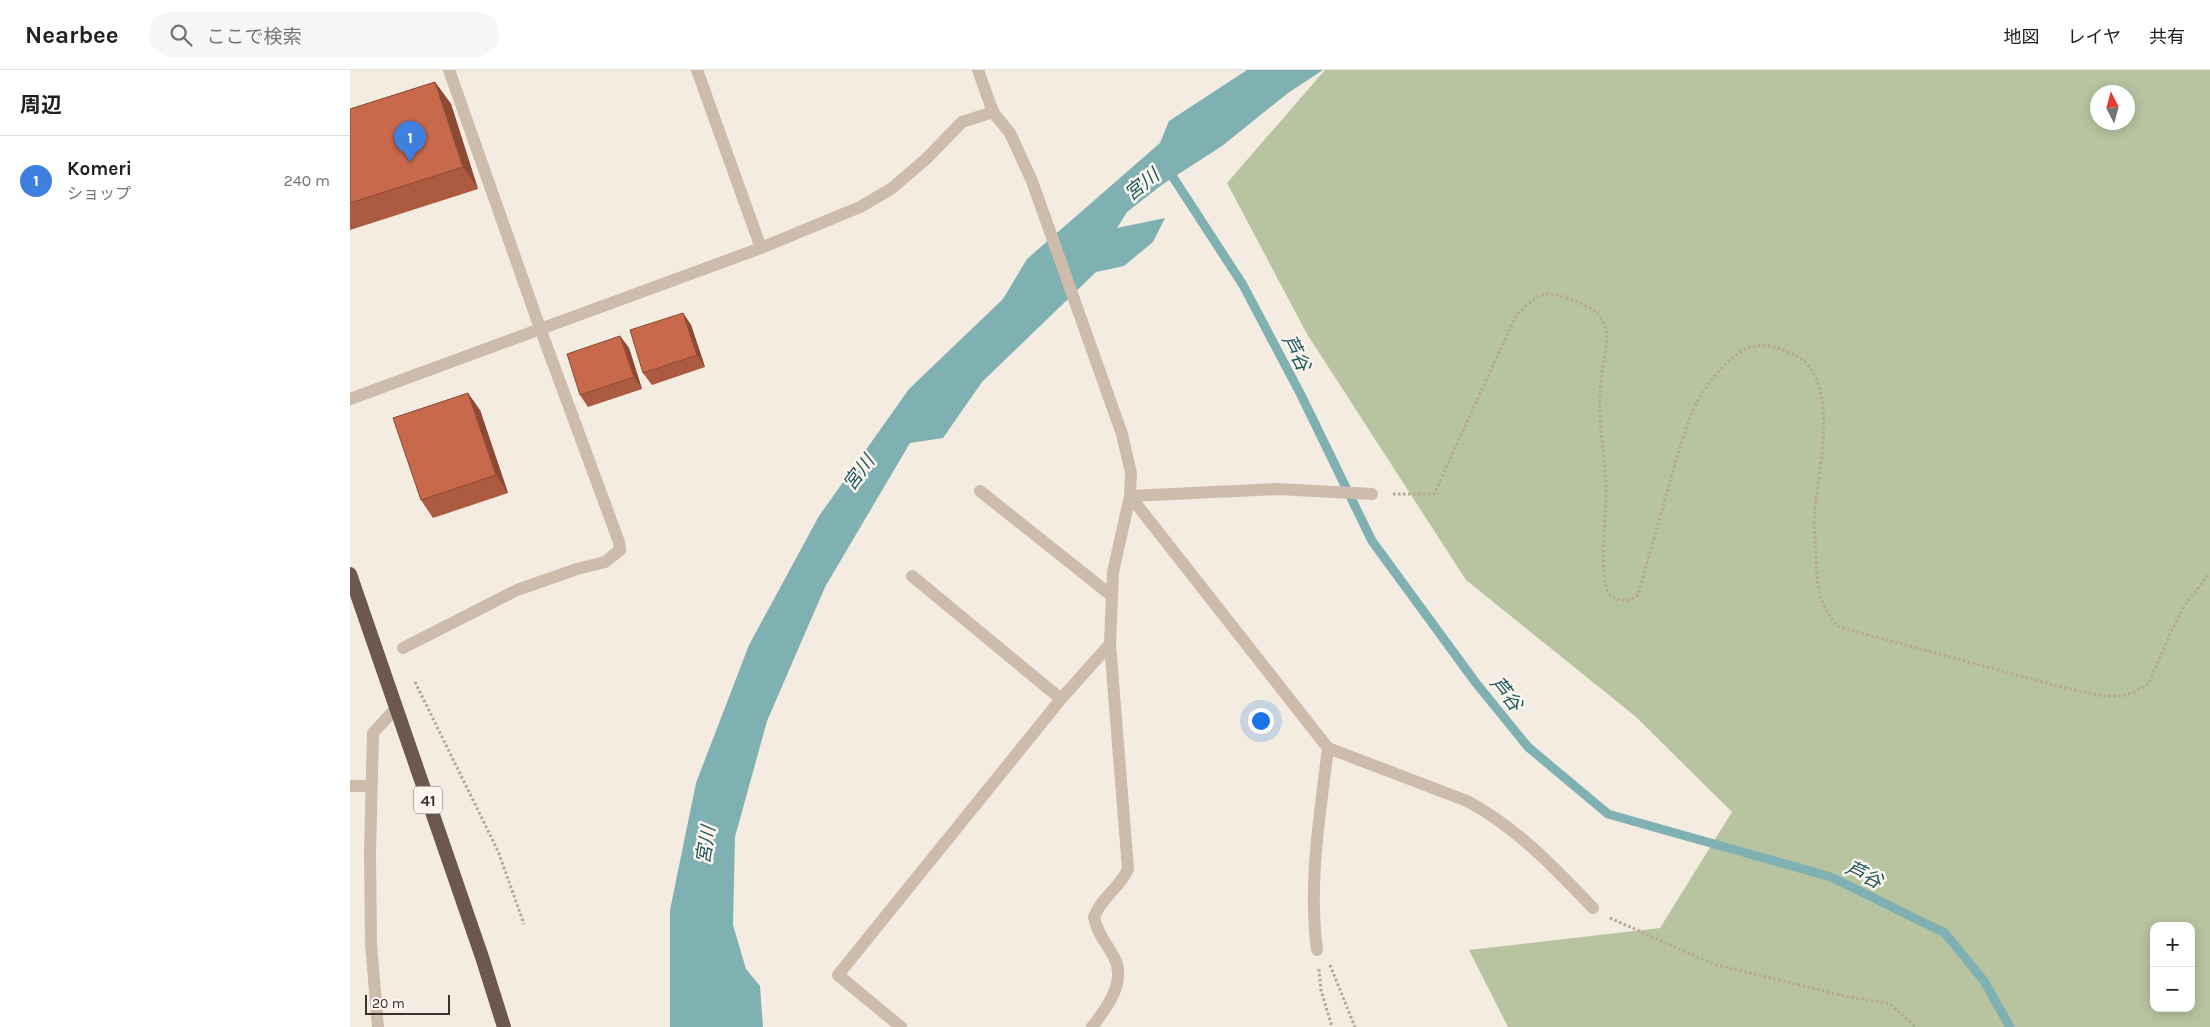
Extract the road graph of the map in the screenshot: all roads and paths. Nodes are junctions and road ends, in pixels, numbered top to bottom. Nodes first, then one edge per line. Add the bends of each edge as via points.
1 (449, 70) edge
2 (697, 70) edge
3 (978, 70) edge
4 (993, 112) junction
5 (761, 248) junction
6 (540, 328) junction
7 (350, 399) edge
8 (980, 491) dead end
9 (1372, 494) joint
10 (1130, 496) junction
11 (2210, 573) edge
12 (350, 574) edge
13 (912, 576) dead end
14 (1112, 596) junction
15 (1110, 644) junction
16 (403, 648) dead end
17 (415, 682) dead end
18 (1061, 699) junction
19 (396, 708) junction
20 (1328, 748) junction
21 (350, 786) edge
22 (371, 786) junction
23 (1593, 908) joint
24 (524, 924) dead end
25 (1317, 950) junction
26 (378, 1027) edge
27 (504, 1027) edge
28 (901, 1027) edge
29 (1092, 1027) edge
30 (1332, 1027) edge
31 (1355, 1027) edge
32 (1916, 1027) edge

1 - 6 street
2 - 5 street
3 - 4 street
4 - 5 street via 962,122 926,159 890,189 860,208
4 - 10 street via 1010,133 1035,191 1101,375 1122,434 1131,473
5 - 6 street
6 - 7 street
6 - 16 street via 620,550 605,562 517,590
8 - 14 street
9 - 10 street via 1278,489
9 - 11 path via 1434,494 1516,316 1534,299 1548,294 1587,306 1598,313 1606,328 1600,434 1606,484 1602,558 1608,594 1618,600 1629,601 1638,595 1692,412 1712,380 1732,358 1748,348 1763,345 1796,355 1807,363 1820,394 1824,425 1814,520 1817,578 1822,603 1829,618 1839,627 2061,687 2103,696 2122,696 2149,683 2185,606
10 - 14 street via 1113,572
10 - 20 street
12 - 19 highway, 41
13 - 18 street
14 - 15 street
15 - 18 street
15 - 29 street via 1128,869 1124,878 1104,898 1094,917 1096,929 1116,960 1119,975 1105,1011
17 - 24 path via 498,850
18 - 28 street via 838,975
19 - 22 street via 373,733
19 - 27 highway, 41
20 - 23 street via 1467,800 1485,810 1544,857
20 - 25 street via 1316,844 1313,920
21 - 22 street
22 - 26 street via 371,944
23 - 32 path via 1620,924 1713,964 1890,1004
25 - 30 path via 1321,990
25 - 31 path via 1327,959

